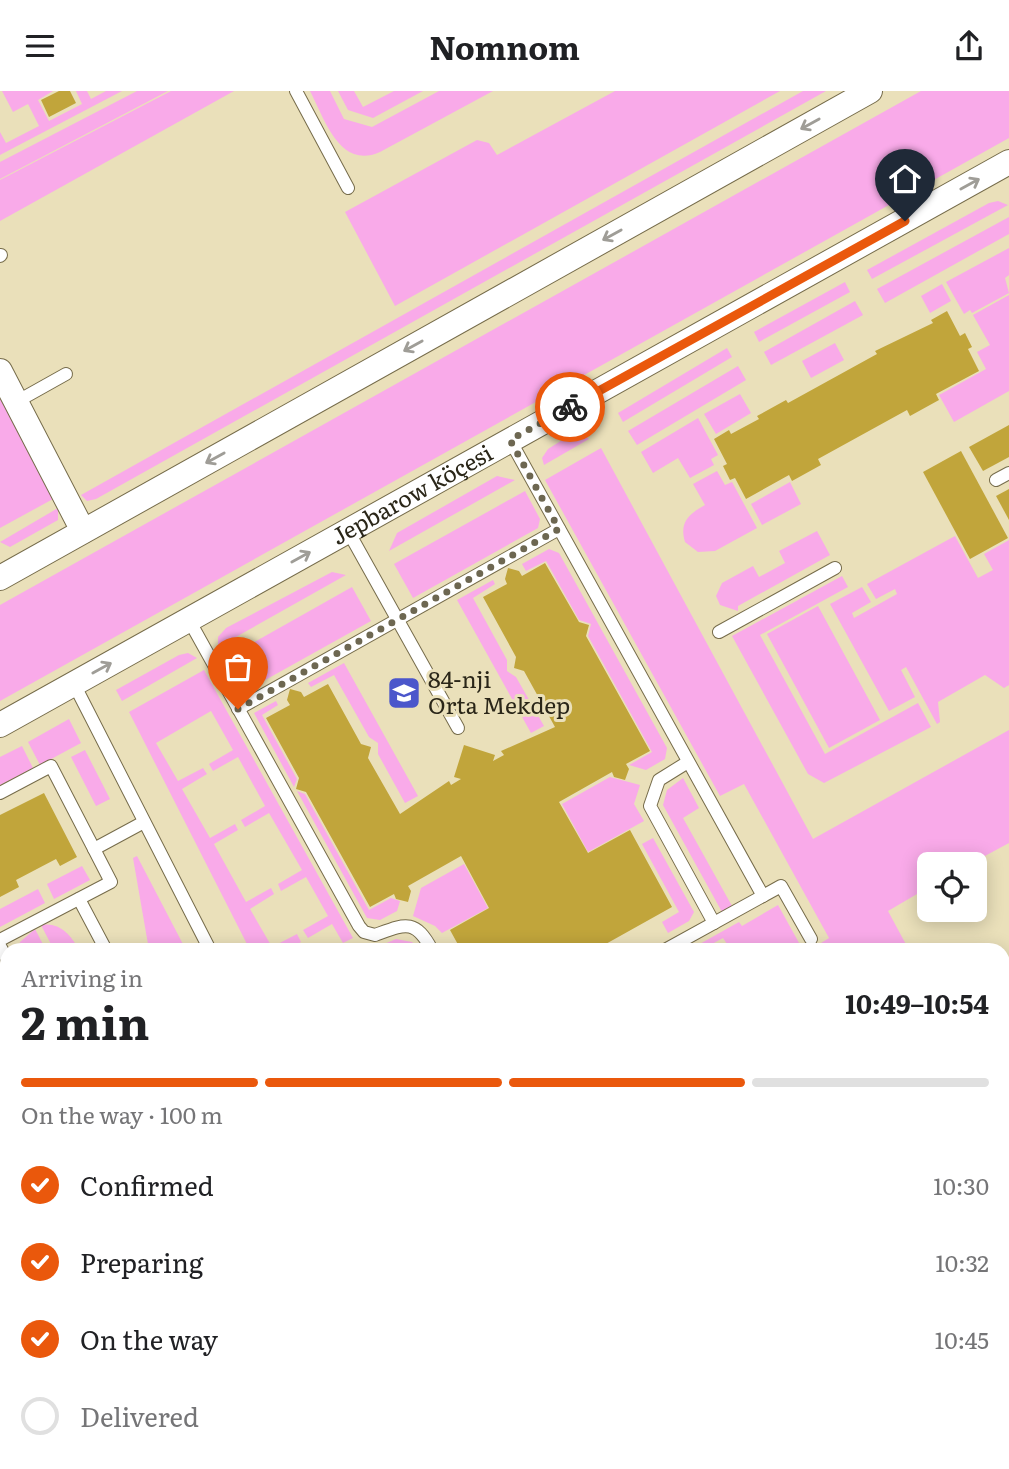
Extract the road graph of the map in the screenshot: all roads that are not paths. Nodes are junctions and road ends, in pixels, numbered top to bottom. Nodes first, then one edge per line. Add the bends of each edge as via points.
1 (296, 91) edge
2 (863, 93) edge
3 (1007, 170) edge
4 (348, 188) dead end
5 (0, 372) edge
6 (66, 374) dead end
7 (16, 402) junction
8 (510, 440) junction
9 (1009, 473) edge
10 (996, 480) dead end
11 (559, 529) junction
12 (83, 531) junction
13 (348, 531) junction
14 (835, 568) dead end
15 (1, 573) edge
16 (189, 619) junction
17 (398, 620) junction
18 (719, 632) dead end
19 (74, 684) junction
20 (238, 709) junction
21 (0, 725) edge
22 (458, 728) dead end
23 (688, 762) junction
24 (0, 793) edge
25 (144, 822) junction
26 (94, 849) junction
27 (763, 896) junction
28 (79, 898) junction
29 (714, 923) junction
30 (811, 939) dead end
31 (0, 940) edge
32 (102, 943) edge
33 (206, 943) edge
34 (428, 943) edge
35 (678, 943) edge

1 - 4 lane
2 -> 12 street
8 -> 3 street, Jepbarow köçesi
5 - 7 street
6 - 7 lane
7 - 12 street
8 - 11 lane
8 - 13 street, Jepbarow köçesi
9 - 10 lane
11 - 17 lane
11 - 23 lane
12 - 15 street
16 -> 13 street, Jepbarow köçesi
13 - 17 lane
14 - 18 lane
19 -> 16 street, Jepbarow köçesi
16 - 20 lane
17 - 20 lane
17 - 22 lane
19 - 21 street, Jepbarow köçesi
19 - 25 lane
20 - 34 lane via 363,932 375,935 393,926 410,926
23 - 27 lane
23 - 29 lane via 659,780 650,806
24 - 26 lane via 51,767
25 - 26 lane
25 - 33 lane
26 - 28 lane via 111,882
27 - 29 lane
27 - 30 lane via 781,886
28 - 31 lane
28 - 32 lane
29 - 35 lane

